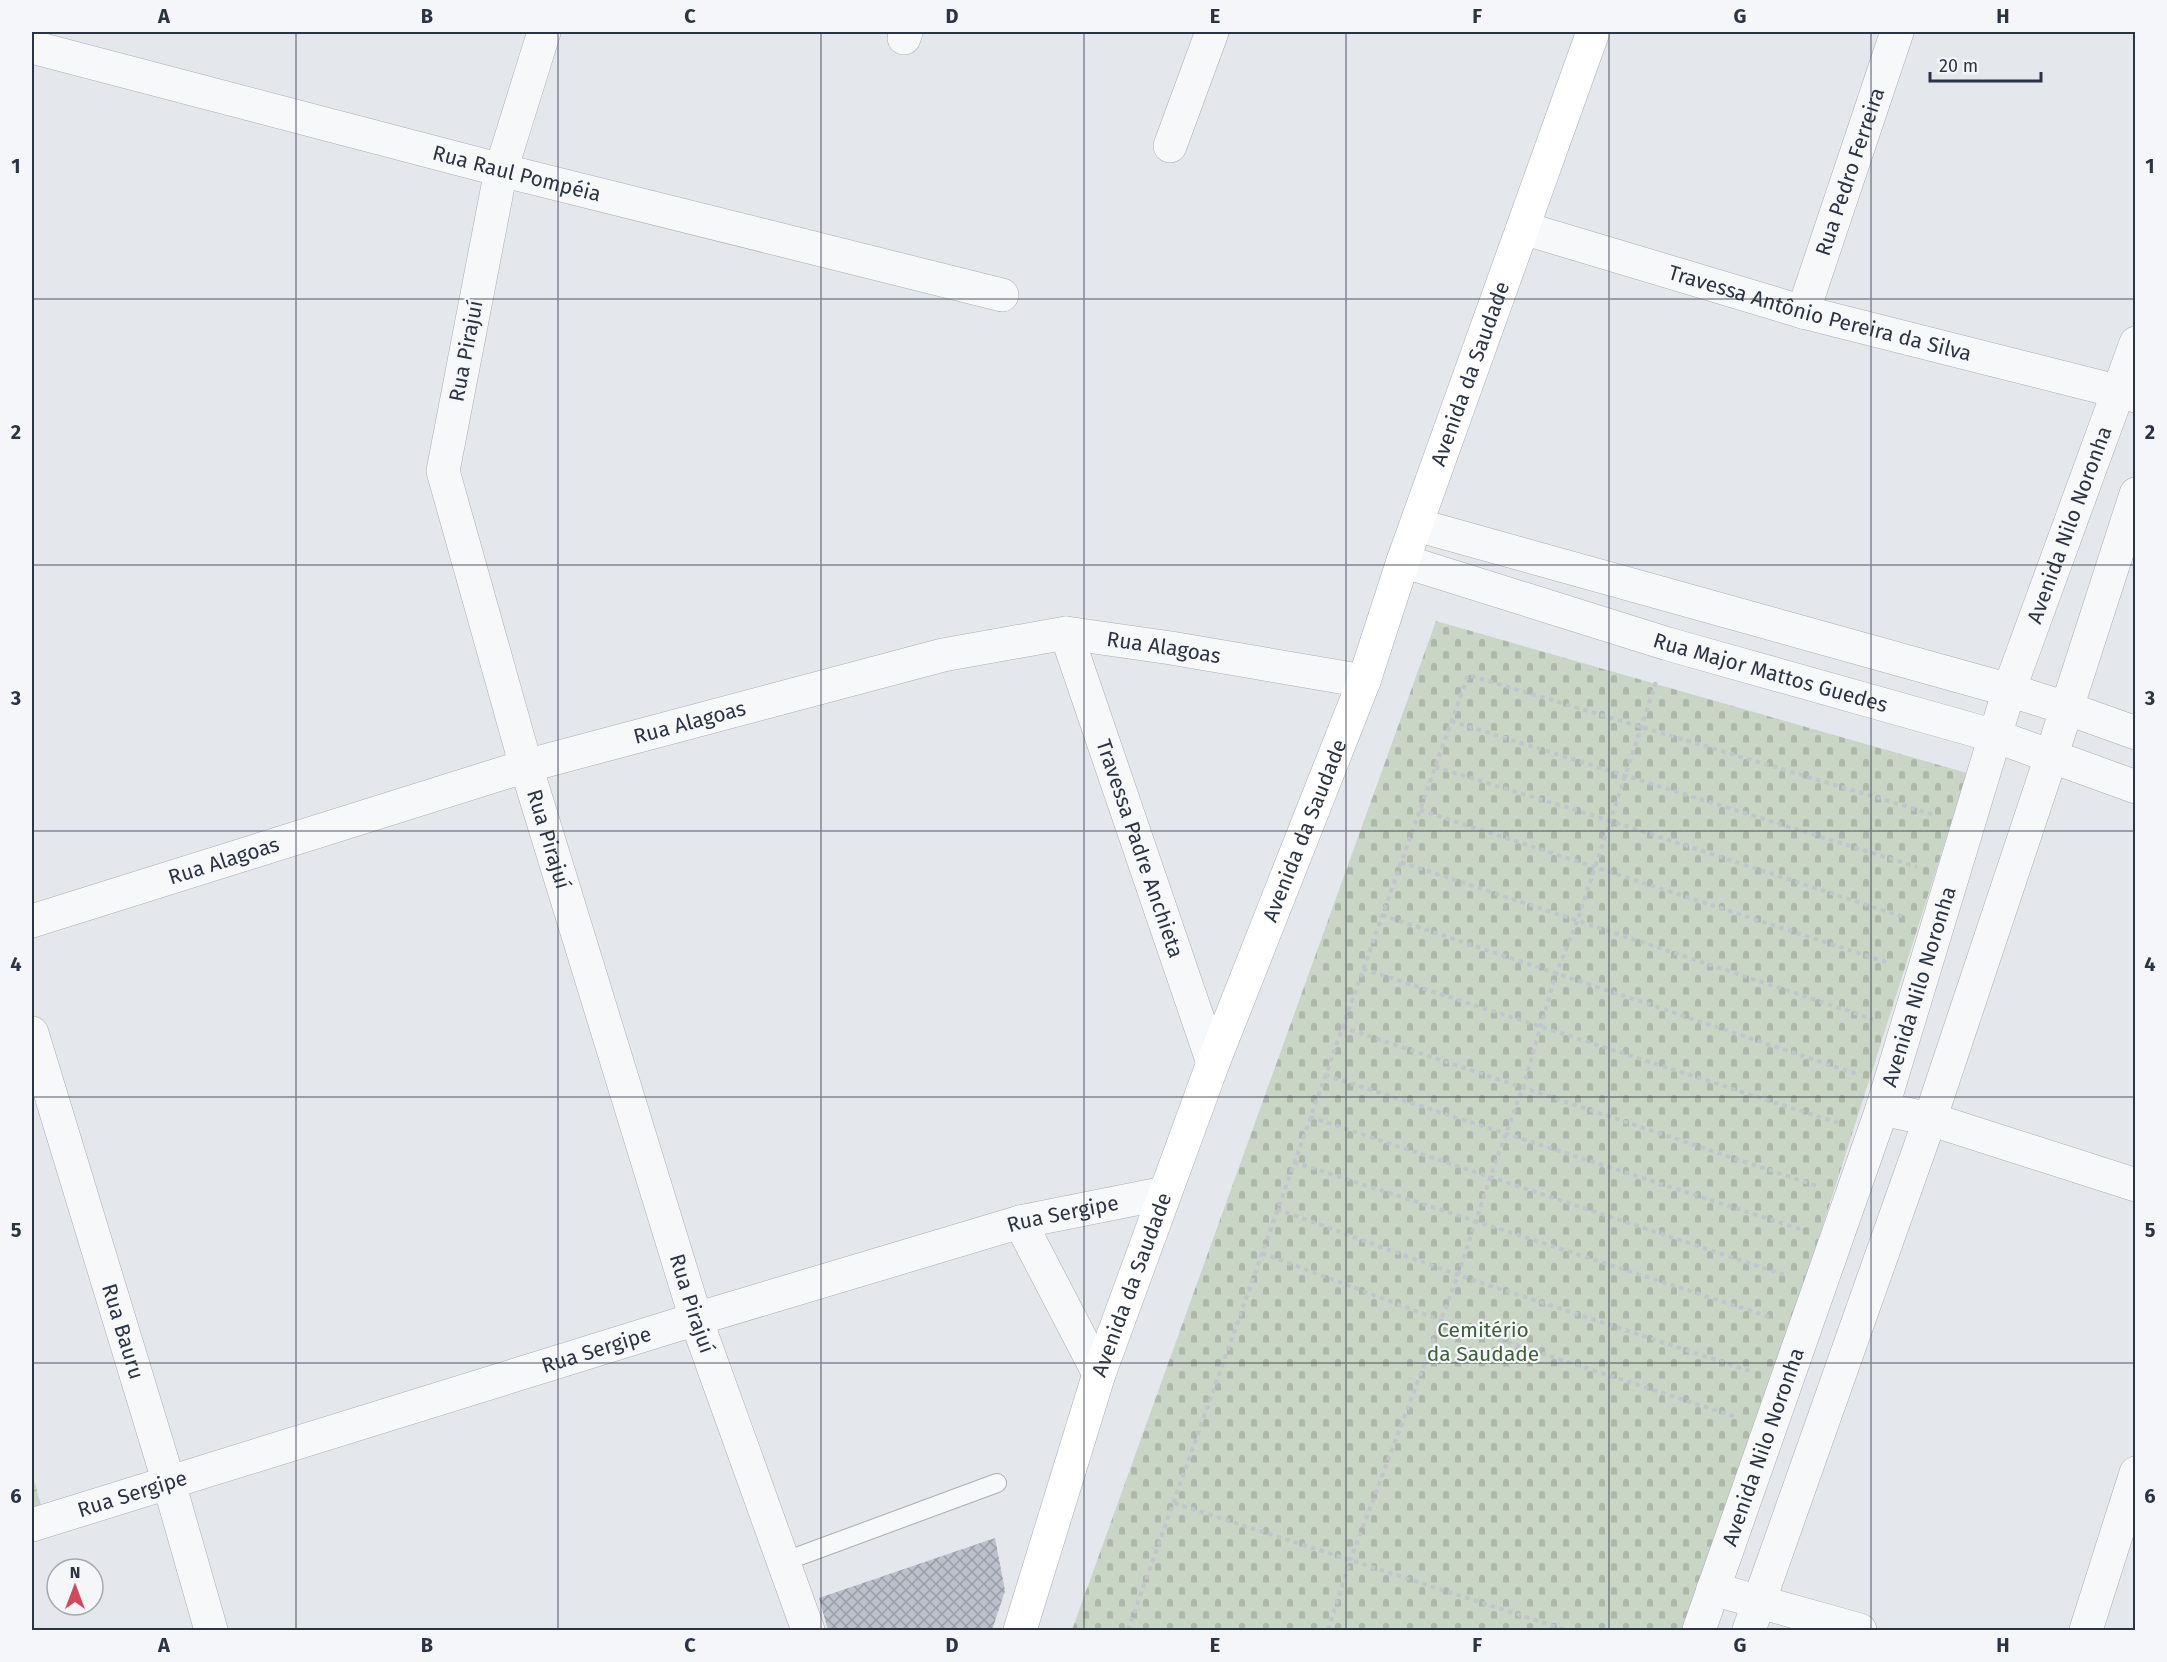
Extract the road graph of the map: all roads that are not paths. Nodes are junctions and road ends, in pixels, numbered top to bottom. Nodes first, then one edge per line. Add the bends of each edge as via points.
1 (544, 32) edge
2 (1212, 32) edge
3 (1593, 32) edge
4 (1897, 32) edge
5 (32, 47) edge
6 (1170, 146) dead end
7 (501, 170) junction
8 (1523, 228) junction
9 (1002, 295) dead end
10 (1803, 312) junction
11 (2136, 343) edge
12 (2127, 394) edge
13 (2136, 494) edge
14 (1417, 525) junction
15 (1404, 561) junction
16 (1686, 600) junction
17 (1066, 633) junction
18 (1668, 644) junction
19 (1364, 681) junction
20 (2009, 690) junction
21 (2066, 708) junction
22 (2136, 733) edge
23 (1995, 736) junction
24 (2051, 757) junction
25 (525, 766) junction
26 (2136, 787) edge
27 (32, 921) edge
28 (32, 1033) edge
29 (1213, 1063) junction
30 (1882, 1109) junction
31 (1930, 1119) junction
32 (2136, 1185) edge
33 (1165, 1193) junction
34 (1020, 1222) junction
35 (696, 1319) junction
36 (1100, 1374) junction
37 (2136, 1473) edge
38 (169, 1483) junction
39 (997, 1483) dead end
40 (32, 1525) edge
41 (783, 1562) junction
42 (1713, 1589) junction
43 (1753, 1617) edge
44 (212, 1630) edge
45 (808, 1630) edge
46 (1020, 1630) edge
47 (1699, 1630) edge
48 (1860, 1630) edge
49 (2086, 1630) edge

1 - 7 street, Rua Pirajuí
2 - 6 street
3 - 8 main road, Avenida da Saudade
4 - 10 street, Rua Pedro Ferreira
5 - 7 street, Rua Raul Pompéia
7 - 9 street, Rua Raul Pompéia
7 - 25 street, Rua Pirajuí via 443,471
8 - 10 street, Travessa Antônio Pereira da Silva
8 - 14 main road, Avenida da Saudade
10 - 12 street, Travessa Antônio Pereira da Silva
11 - 12 street, Avenida Nilo Noronha
12 - 20 street, Avenida Nilo Noronha
13 - 21 street
14 - 15 main road, Avenida da Saudade
14 - 16 street
15 - 18 street, Rua Major Mattos Guedes
15 - 19 main road, Avenida da Saudade
16 - 18 street
16 - 20 street
17 - 19 street, Rua Alagoas
17 - 25 street, Rua Alagoas via 943,655
17 - 29 street, Travessa Padre Anchieta
18 - 23 street, Rua Major Mattos Guedes
19 - 29 main road, Avenida da Saudade
20 - 21 street
20 - 23 street, Avenida Nilo Noronha
21 - 22 street
21 - 24 street
23 - 24 street, Rua Major Mattos Guedes
23 - 30 street, Avenida Nilo Noronha
24 - 26 street, Rua Major Mattos Guedes
24 - 31 street
25 - 27 street, Rua Alagoas
25 - 35 street, Rua Pirajuí
28 - 38 street, Rua Bauru
29 - 33 main road, Avenida da Saudade
30 - 31 street
30 - 42 street, Avenida Nilo Noronha
31 - 32 street
31 - 43 street
33 - 34 street, Rua Sergipe
33 - 36 main road, Avenida da Saudade
34 - 35 street, Rua Sergipe
34 - 36 street
35 - 38 street, Rua Sergipe
35 - 41 street, Rua Pirajuí
36 - 46 main road, Avenida da Saudade
37 - 49 street
38 - 40 street, Rua Sergipe
38 - 44 street, Rua Bauru
39 - 41 lane
41 - 45 street, Rua Pirajuí
42 - 43 street
42 - 47 street, Avenida Nilo Noronha
43 - 48 street

